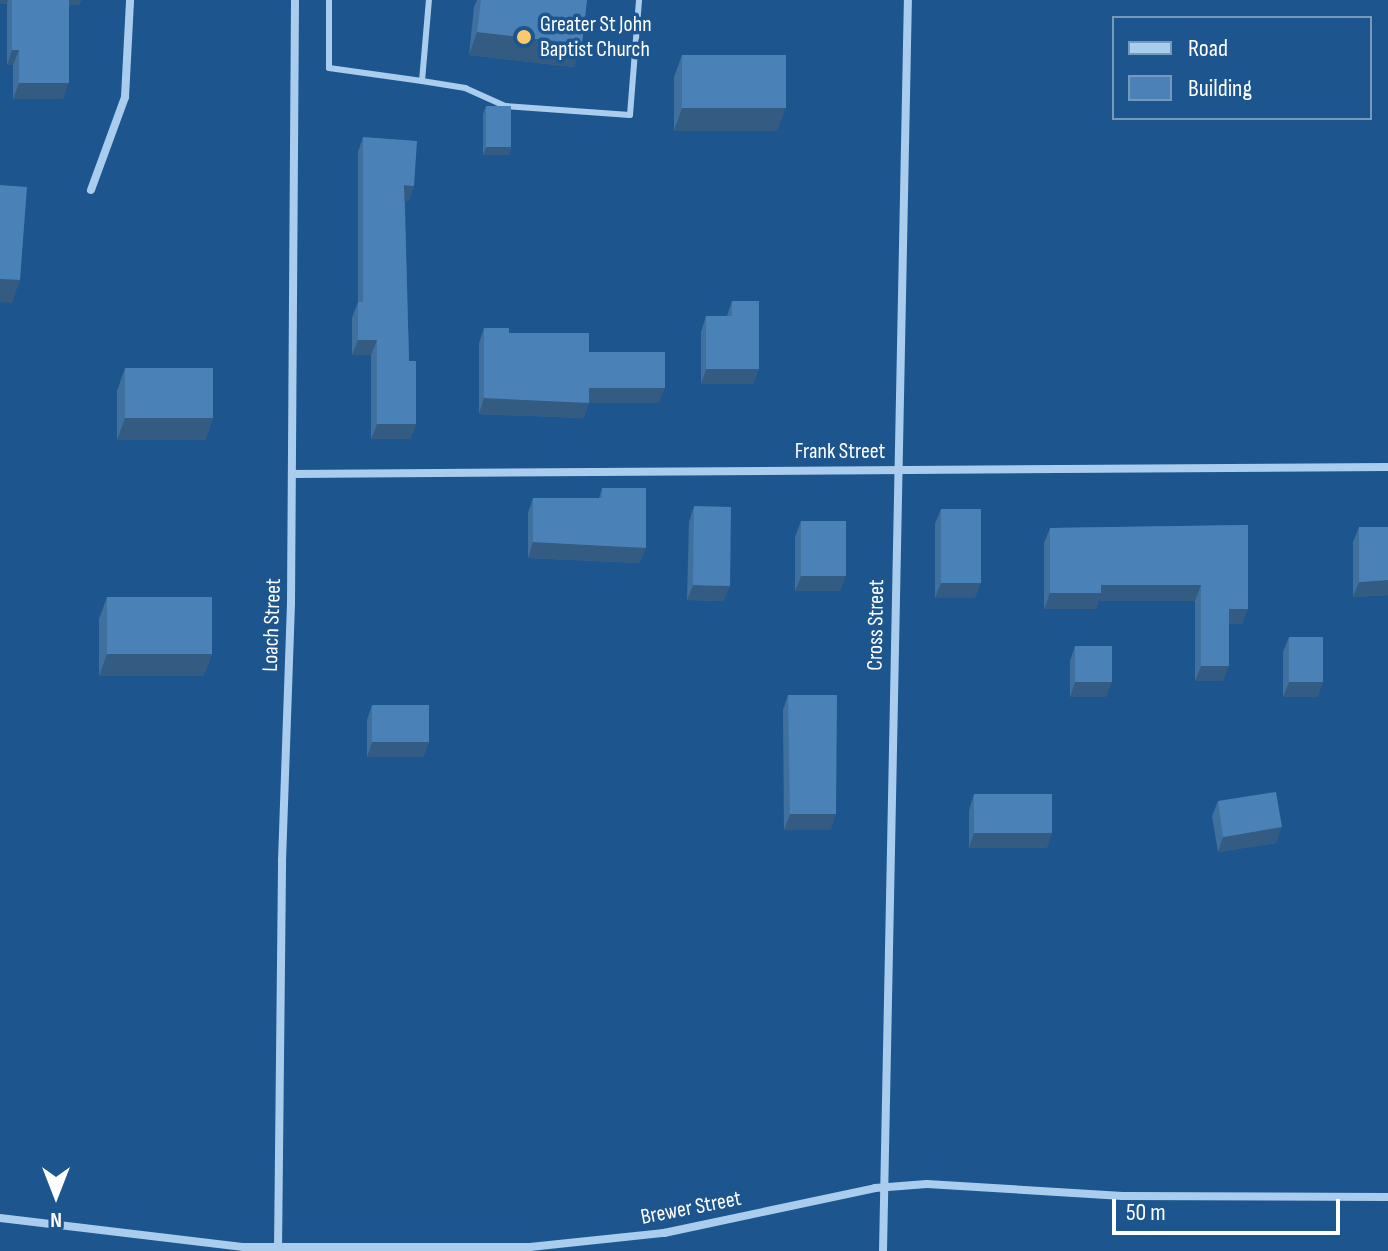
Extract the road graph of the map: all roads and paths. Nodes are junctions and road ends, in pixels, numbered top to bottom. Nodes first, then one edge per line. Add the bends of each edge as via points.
1 (130, 0) edge
2 (295, 0) edge
3 (329, 0) edge
4 (429, 0) edge
5 (639, 0) edge
6 (908, 0) edge
7 (422, 81) junction
8 (91, 190) dead end
9 (1388, 467) edge
10 (896, 470) junction
11 (292, 474) junction
12 (884, 1188) junction
13 (1388, 1197) edge
14 (0, 1218) edge
15 (278, 1250) edge
16 (883, 1251) edge

1 - 8 street via 125,97
2 - 11 street, Loach Street
3 - 7 lane via 329,68
4 - 7 lane
5 - 7 lane via 630,115 505,106 465,88
6 - 10 street, Cross Street
9 - 10 street, Frank Street
10 - 11 street, Frank Street
10 - 12 street, Cross Street
11 - 15 street, Loach Street
12 - 13 street, Brewer Street via 927,1184 1123,1196
12 - 15 street, Brewer Street via 600,1242
12 - 16 street, Cross Street
14 - 15 street, Brewer Street

